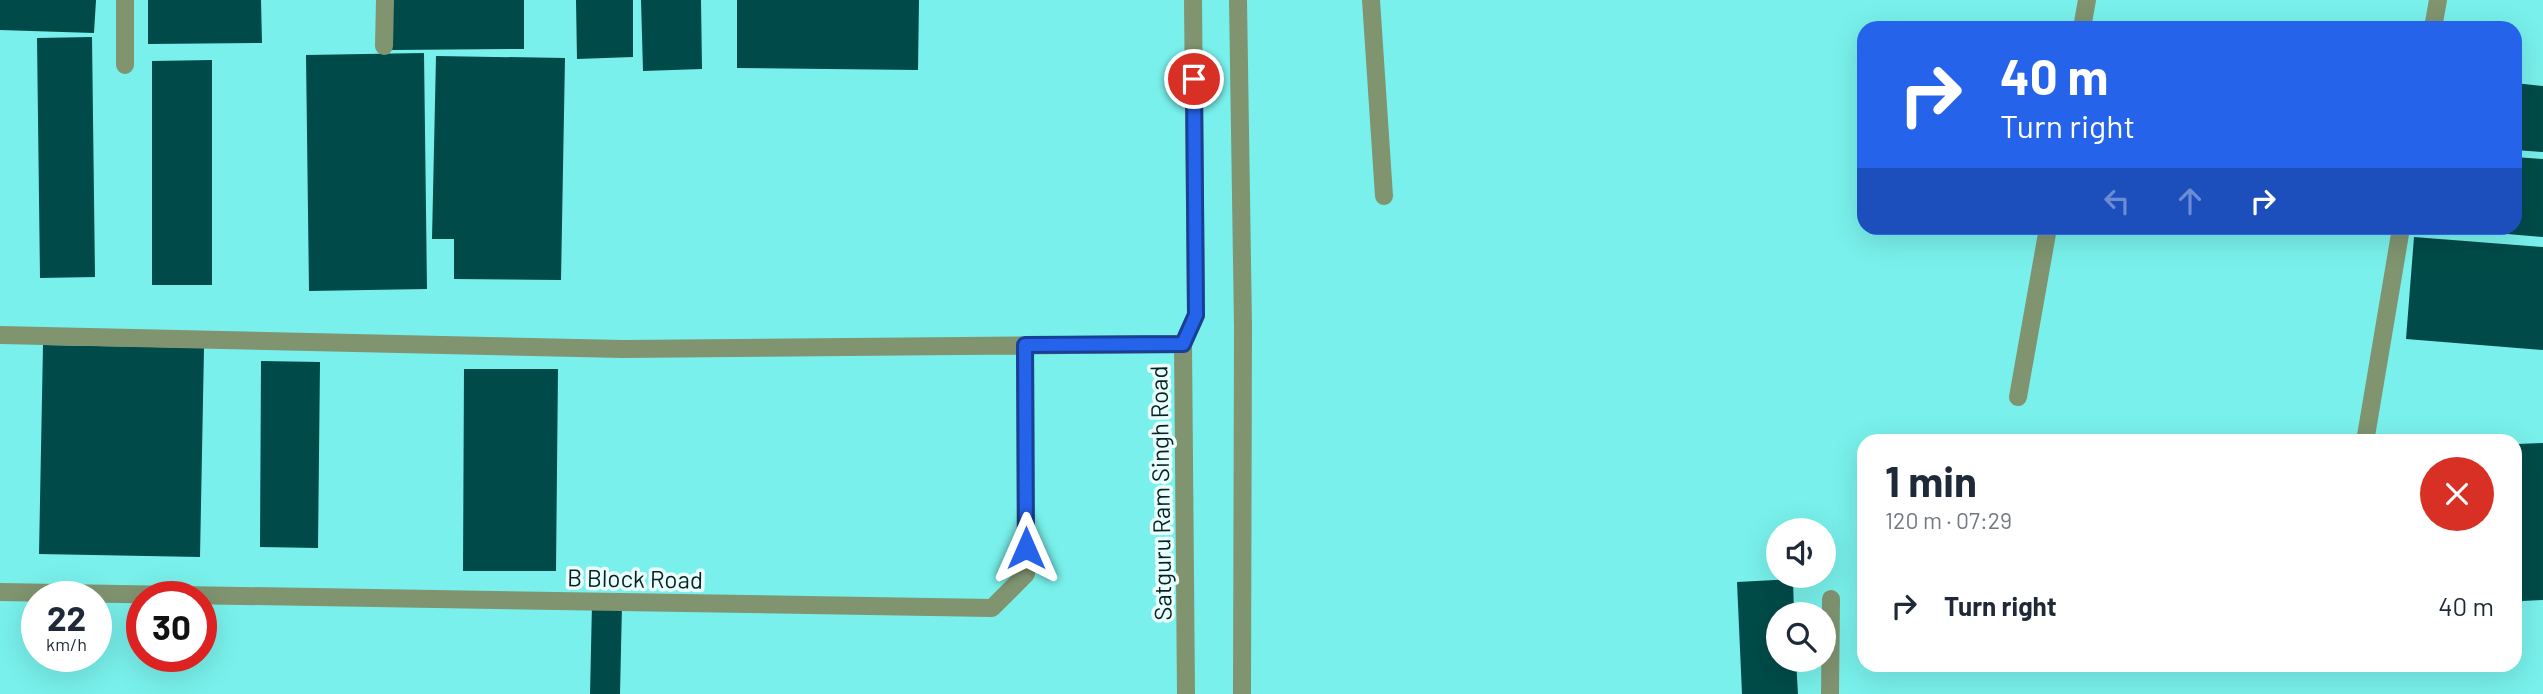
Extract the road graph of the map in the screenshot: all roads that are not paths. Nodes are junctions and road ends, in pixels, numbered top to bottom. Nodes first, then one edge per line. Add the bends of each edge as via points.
1 (125, 0) edge
2 (385, 0) edge
3 (1193, 0) edge
4 (1238, 0) edge
5 (1371, 0) edge
6 (2087, 0) edge
7 (2438, 0) edge
8 (2083, 21) edge
9 (2435, 21) edge
10 (384, 46) dead end
11 (125, 65) dead end
12 (1384, 196) dead end
13 (2047, 235) edge
14 (2399, 235) edge
15 (0, 335) edge
16 (1183, 344) junction
17 (1025, 345) junction
18 (2018, 397) dead end
19 (2366, 434) edge
20 (0, 592) edge
21 (1831, 598) dead end
22 (1186, 694) edge
23 (1242, 694) edge
24 (1830, 694) edge

1 - 11 street
2 - 10 street
3 - 16 street, Satguru Ram Singh Road via 1196,315
4 - 23 street
5 - 12 street
6 - 8 street
7 - 9 street
13 - 18 street
14 - 19 street
15 - 17 street via 623,349
16 - 17 street
16 - 22 street, Satguru Ram Singh Road
17 - 20 street, B Block Road via 1026,574 992,608
21 - 24 street

